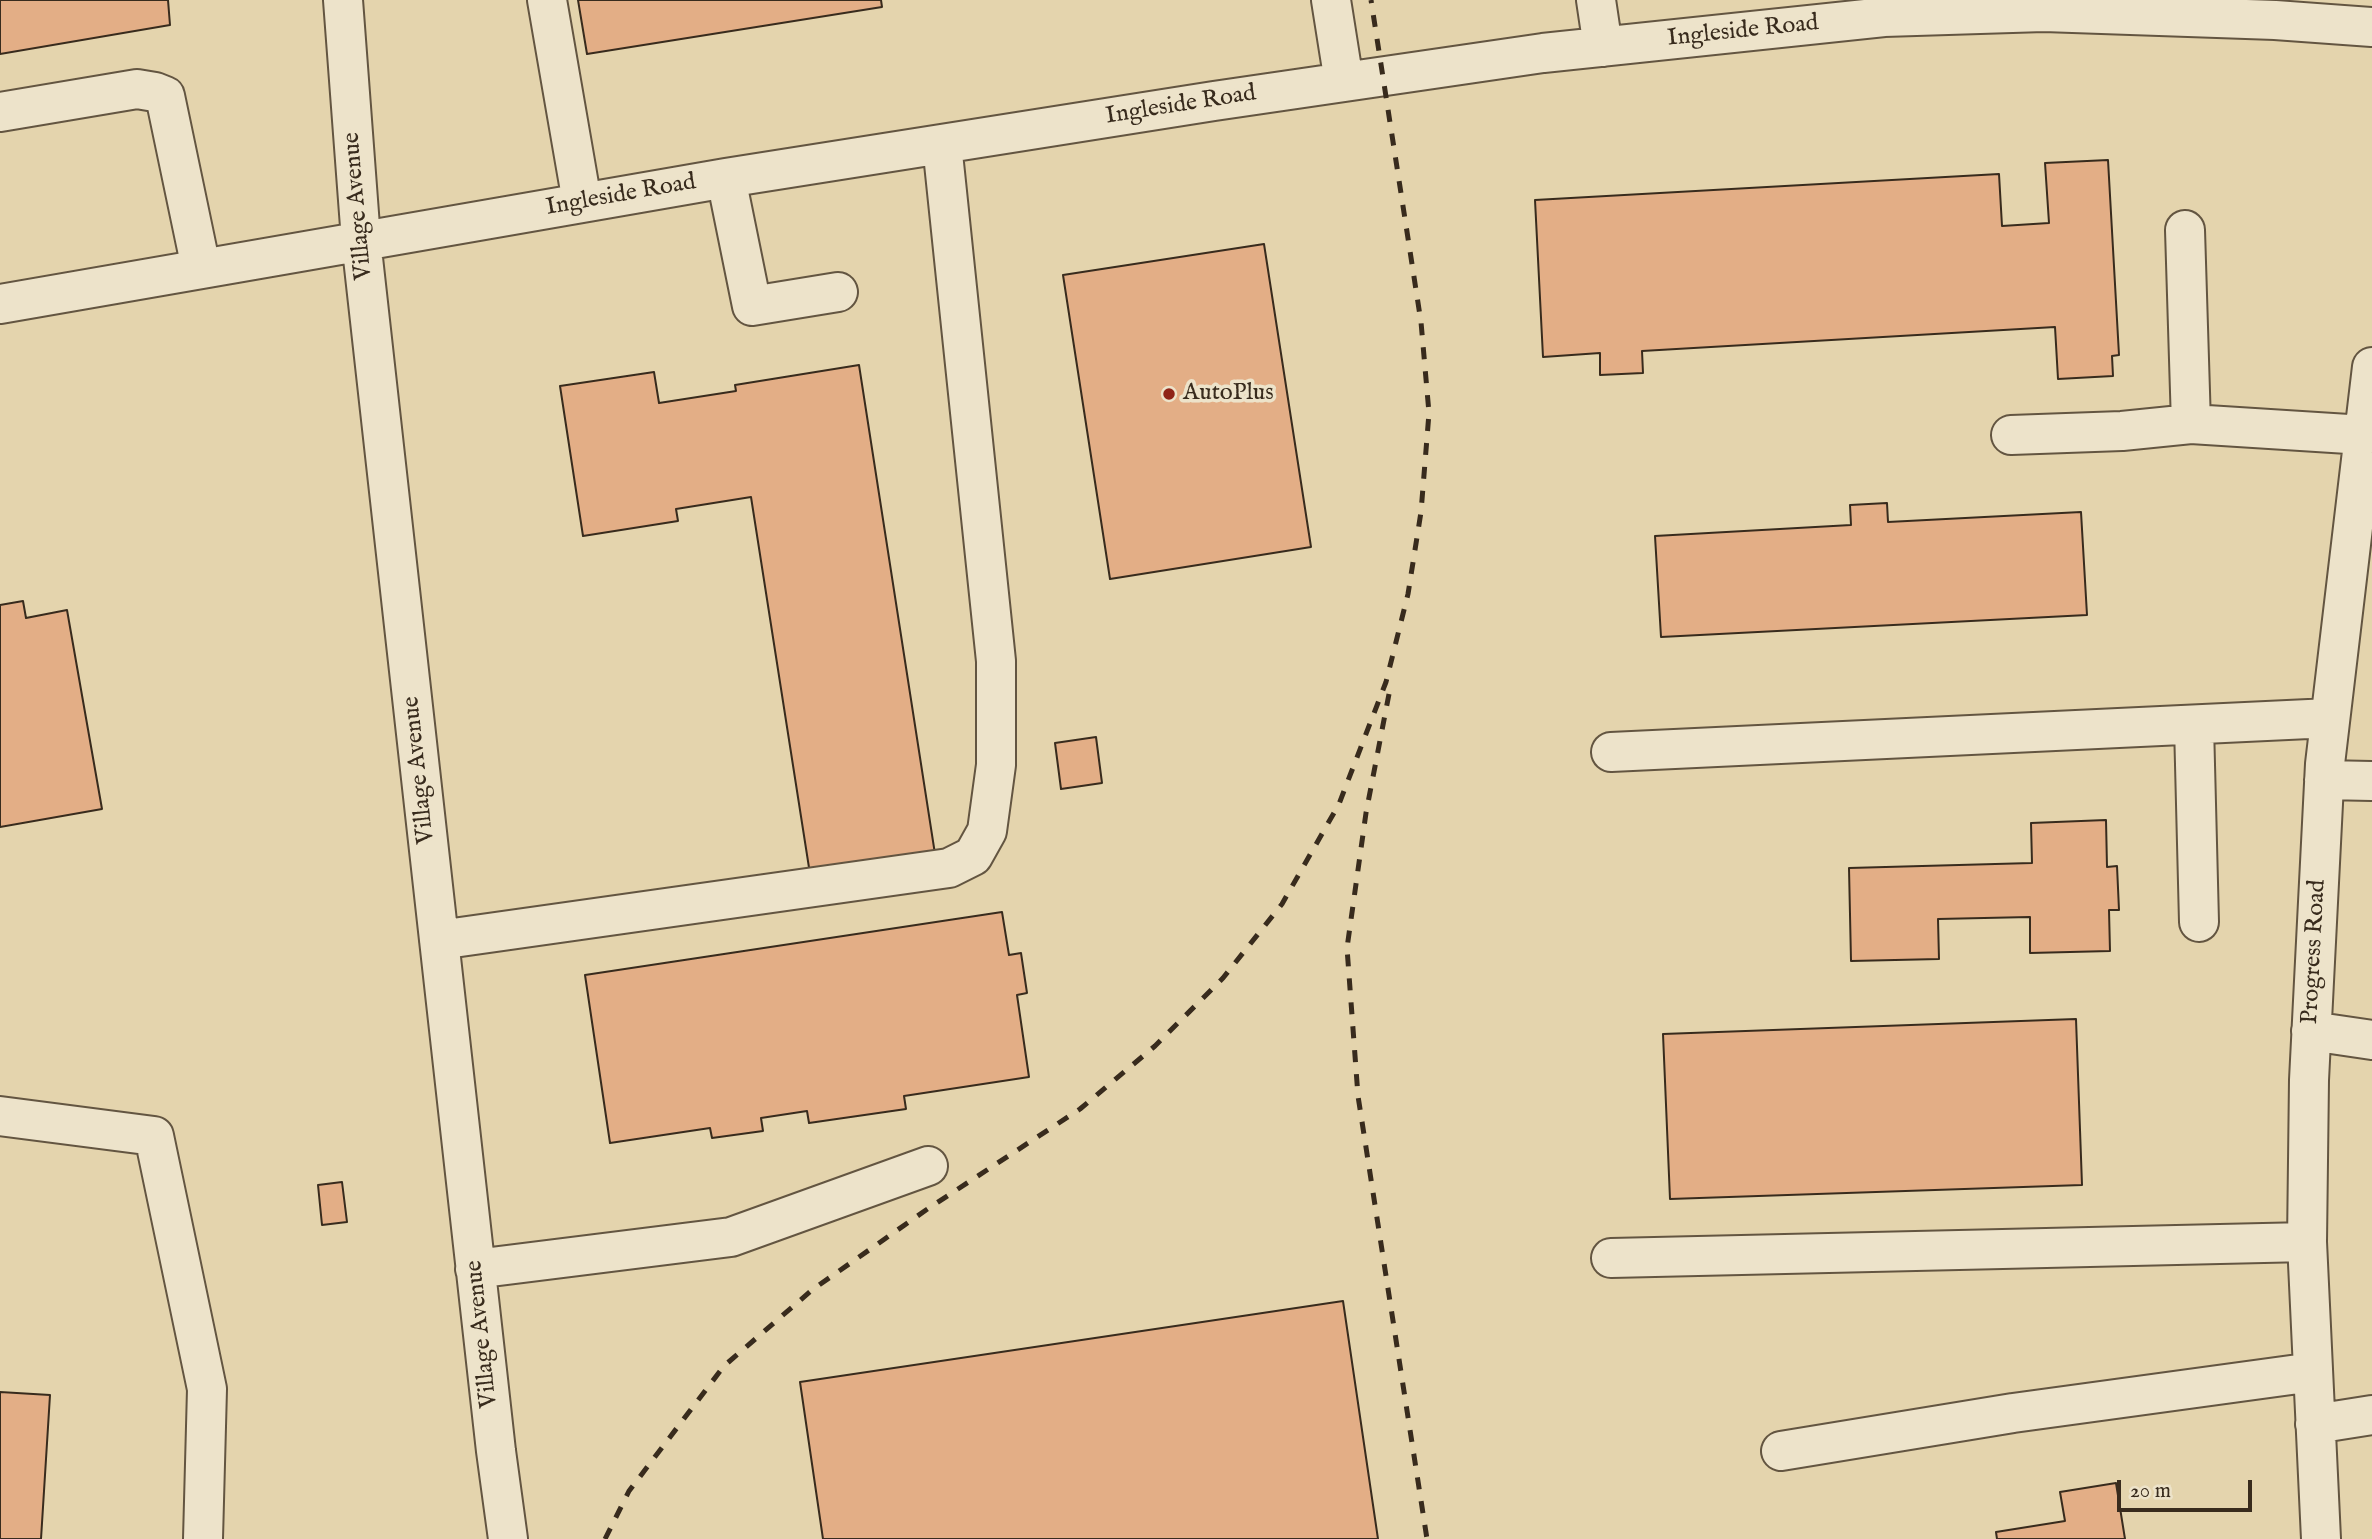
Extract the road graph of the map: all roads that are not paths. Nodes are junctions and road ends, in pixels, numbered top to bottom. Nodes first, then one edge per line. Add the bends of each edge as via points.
1 (344, 0) edge
2 (547, 0) edge
3 (1331, 0) edge
4 (1596, 0) edge
5 (2369, 18) edge
6 (1603, 47) junction
7 (1344, 82) junction
8 (0, 112) edge
9 (942, 144) junction
10 (726, 178) junction
11 (582, 202) junction
12 (2185, 230) dead end
13 (361, 240) junction
14 (201, 268) junction
15 (838, 292) dead end
16 (0, 304) edge
17 (2372, 367) edge
18 (2191, 424) junction
19 (2011, 435) dead end
20 (2364, 435) junction
21 (2330, 718) junction
22 (2194, 725) junction
23 (1611, 752) dead end
24 (2324, 780) junction
25 (2372, 781) edge
26 (2199, 922) dead end
27 (439, 940) junction
28 (2311, 1031) junction
29 (2372, 1041) edge
30 (0, 1116) edge
31 (928, 1166) dead end
32 (2307, 1242) junction
33 (1611, 1258) dead end
34 (475, 1269) junction
35 (2313, 1373) junction
36 (2372, 1415) edge
37 (2315, 1424) junction
38 (1781, 1451) dead end
39 (203, 1539) edge
40 (508, 1539) edge
41 (2321, 1539) edge

1 - 13 street, Village Avenue
2 - 11 street
3 - 7 street
4 - 6 street
5 - 6 street, Ingleside Road via 2044,12 1884,17
6 - 7 street, Ingleside Road
7 - 9 street, Ingleside Road
8 - 14 street via 137,89 165,96
9 - 10 street, Ingleside Road
9 - 27 street via 996,662 996,765 987,831 973,856 949,868
10 - 11 street, Ingleside Road
10 - 15 street via 752,306
11 - 13 street, Ingleside Road
12 - 18 street
13 - 14 street, Ingleside Road
13 - 27 street, Village Avenue
14 - 16 street, Ingleside Road
17 - 20 street, Progress Road
18 - 19 street
18 - 20 street
20 - 21 street, Progress Road
21 - 22 street
21 - 24 street, Progress Road
22 - 23 street
22 - 26 street
24 - 25 street
24 - 28 street, Progress Road
27 - 34 street, Village Avenue
28 - 29 street
28 - 32 street, Progress Road
30 - 39 street via 154,1136 207,1389
31 - 34 street via 731,1237
32 - 33 street
32 - 35 street, Progress Road
34 - 40 street, Village Avenue
35 - 37 street, Progress Road
35 - 38 street via 2013,1413
36 - 37 street
37 - 41 street, Progress Road

